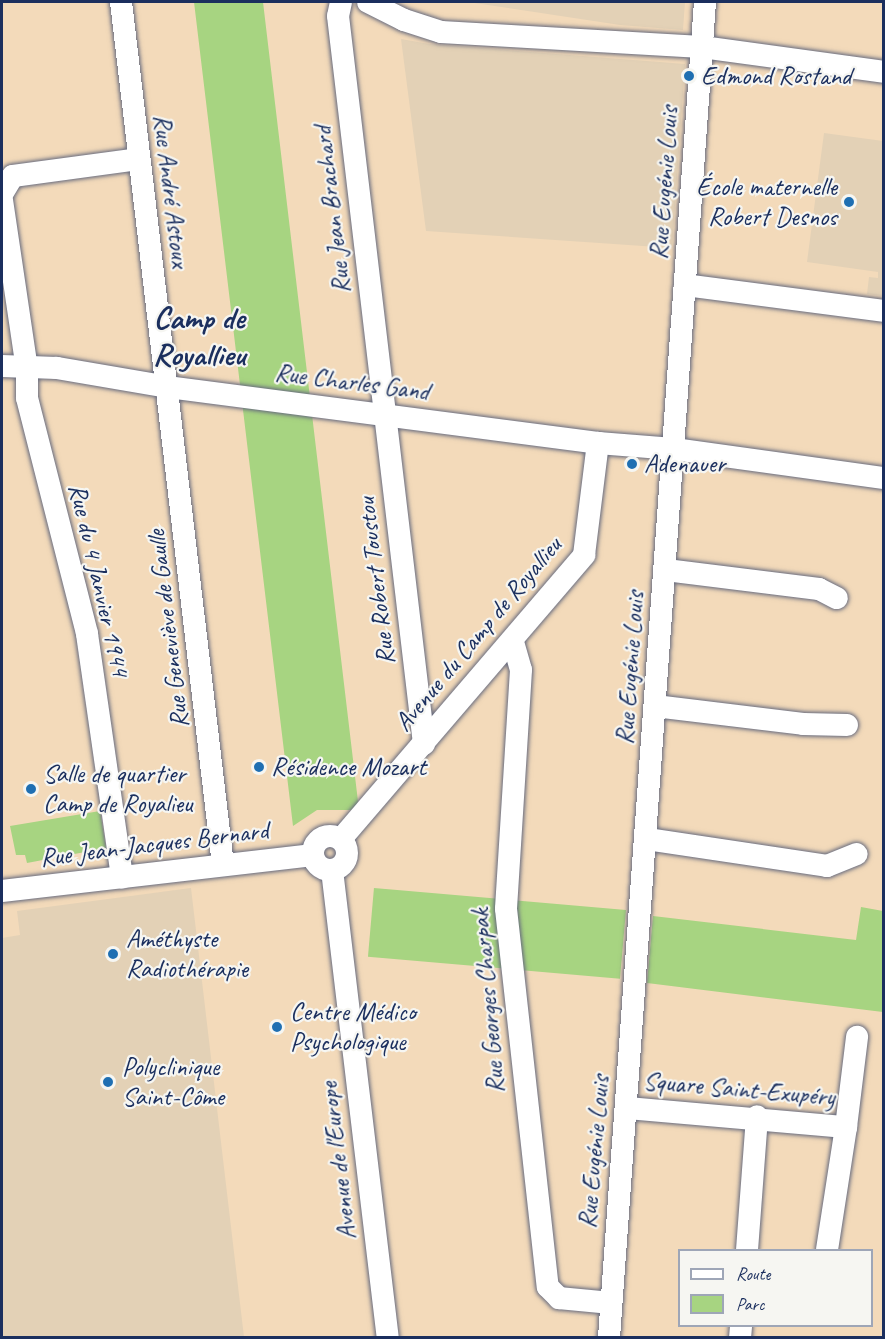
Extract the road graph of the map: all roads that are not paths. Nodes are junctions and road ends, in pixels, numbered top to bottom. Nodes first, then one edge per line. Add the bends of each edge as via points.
1 (121, 2) edge
2 (341, 2) edge
3 (368, 2) edge
4 (705, 2) edge
5 (702, 47) junction
6 (884, 72) edge
7 (138, 159) junction
8 (2, 194) edge
9 (2, 200) edge
10 (686, 285) junction
11 (884, 311) edge
12 (2, 366) edge
13 (27, 369) junction
14 (168, 387) junction
15 (385, 413) junction
16 (598, 443) junction
17 (674, 449) junction
18 (884, 478) edge
19 (666, 570) junction
20 (837, 598) dead end
21 (513, 642) junction
22 (655, 706) junction
23 (847, 725) dead end
24 (424, 744) junction
25 (341, 839) junction
26 (647, 839) junction
27 (857, 854) dead end
28 (313, 855) junction
29 (223, 865) junction
30 (332, 870) junction
31 (122, 877) junction
32 (2, 891) edge
33 (856, 1037) dead end
34 (627, 1108) junction
35 (757, 1116) junction
36 (846, 1127) junction
37 (747, 1249) edge
38 (827, 1249) edge
39 (611, 1304) junction
40 (388, 1338) edge
41 (609, 1338) edge

1 - 7 street, Rue André Astoux
2 - 15 street, Rue Jean Brachard via 338,16
3 - 5 street via 404,21 441,32
4 - 5 street, Rue Eugénie Louis
5 - 6 street
5 - 10 street, Rue Eugénie Louis
7 - 8 street via 13,176
7 - 14 street, Rue André Astoux
9 - 13 street, Rue du 4 Janvier 1944
10 - 11 street
10 - 17 street, Rue Eugénie Louis
12 - 13 street, Rue Charles Gand
13 - 14 street, Rue Charles Gand via 57,368
13 - 31 street, Rue du 4 Janvier 1944 via 27,398 87,634
14 - 15 street, Rue Charles Gand
14 - 29 street, Rue Geneviève de Gaulle
15 - 16 street, Rue Charles Gand
15 - 24 street, Rue Robert Toustou
16 - 17 street
16 - 21 street, Avenue du Camp de Royallieu via 584,555
17 - 18 street
17 - 19 street, Rue Eugénie Louis
19 - 20 street via 819,589
19 - 22 street, Rue Eugénie Louis
21 - 24 street, Avenue du Camp de Royallieu
21 - 39 street, Rue Georges Charpak via 521,670 506,909 548,1287 559,1298
22 - 23 street via 803,724
22 - 26 street, Rue Eugénie Louis
24 - 25 street, Avenue du Camp de Royallieu
25 - 28 street via 325,836 314,847
25 - 30 street via 346,846 345,862
26 - 27 street via 827,866
26 - 34 street, Rue Eugénie Louis
28 - 29 street, Rue Jean-Jacques Bernard
28 - 30 street via 323,869
29 - 31 street, Rue Jean-Jacques Bernard
30 - 40 street, Avenue de l'Europe
31 - 32 street, Rue Jean-Jacques Bernard
33 - 36 street, Square Saint-Exupéry
34 - 35 street, Square Saint-Exupéry
34 - 39 street, Rue Eugénie Louis
35 - 36 street, Square Saint-Exupéry
35 - 37 street
36 - 38 street, Square Saint-Exupéry
39 - 41 street, Rue Eugénie Louis

